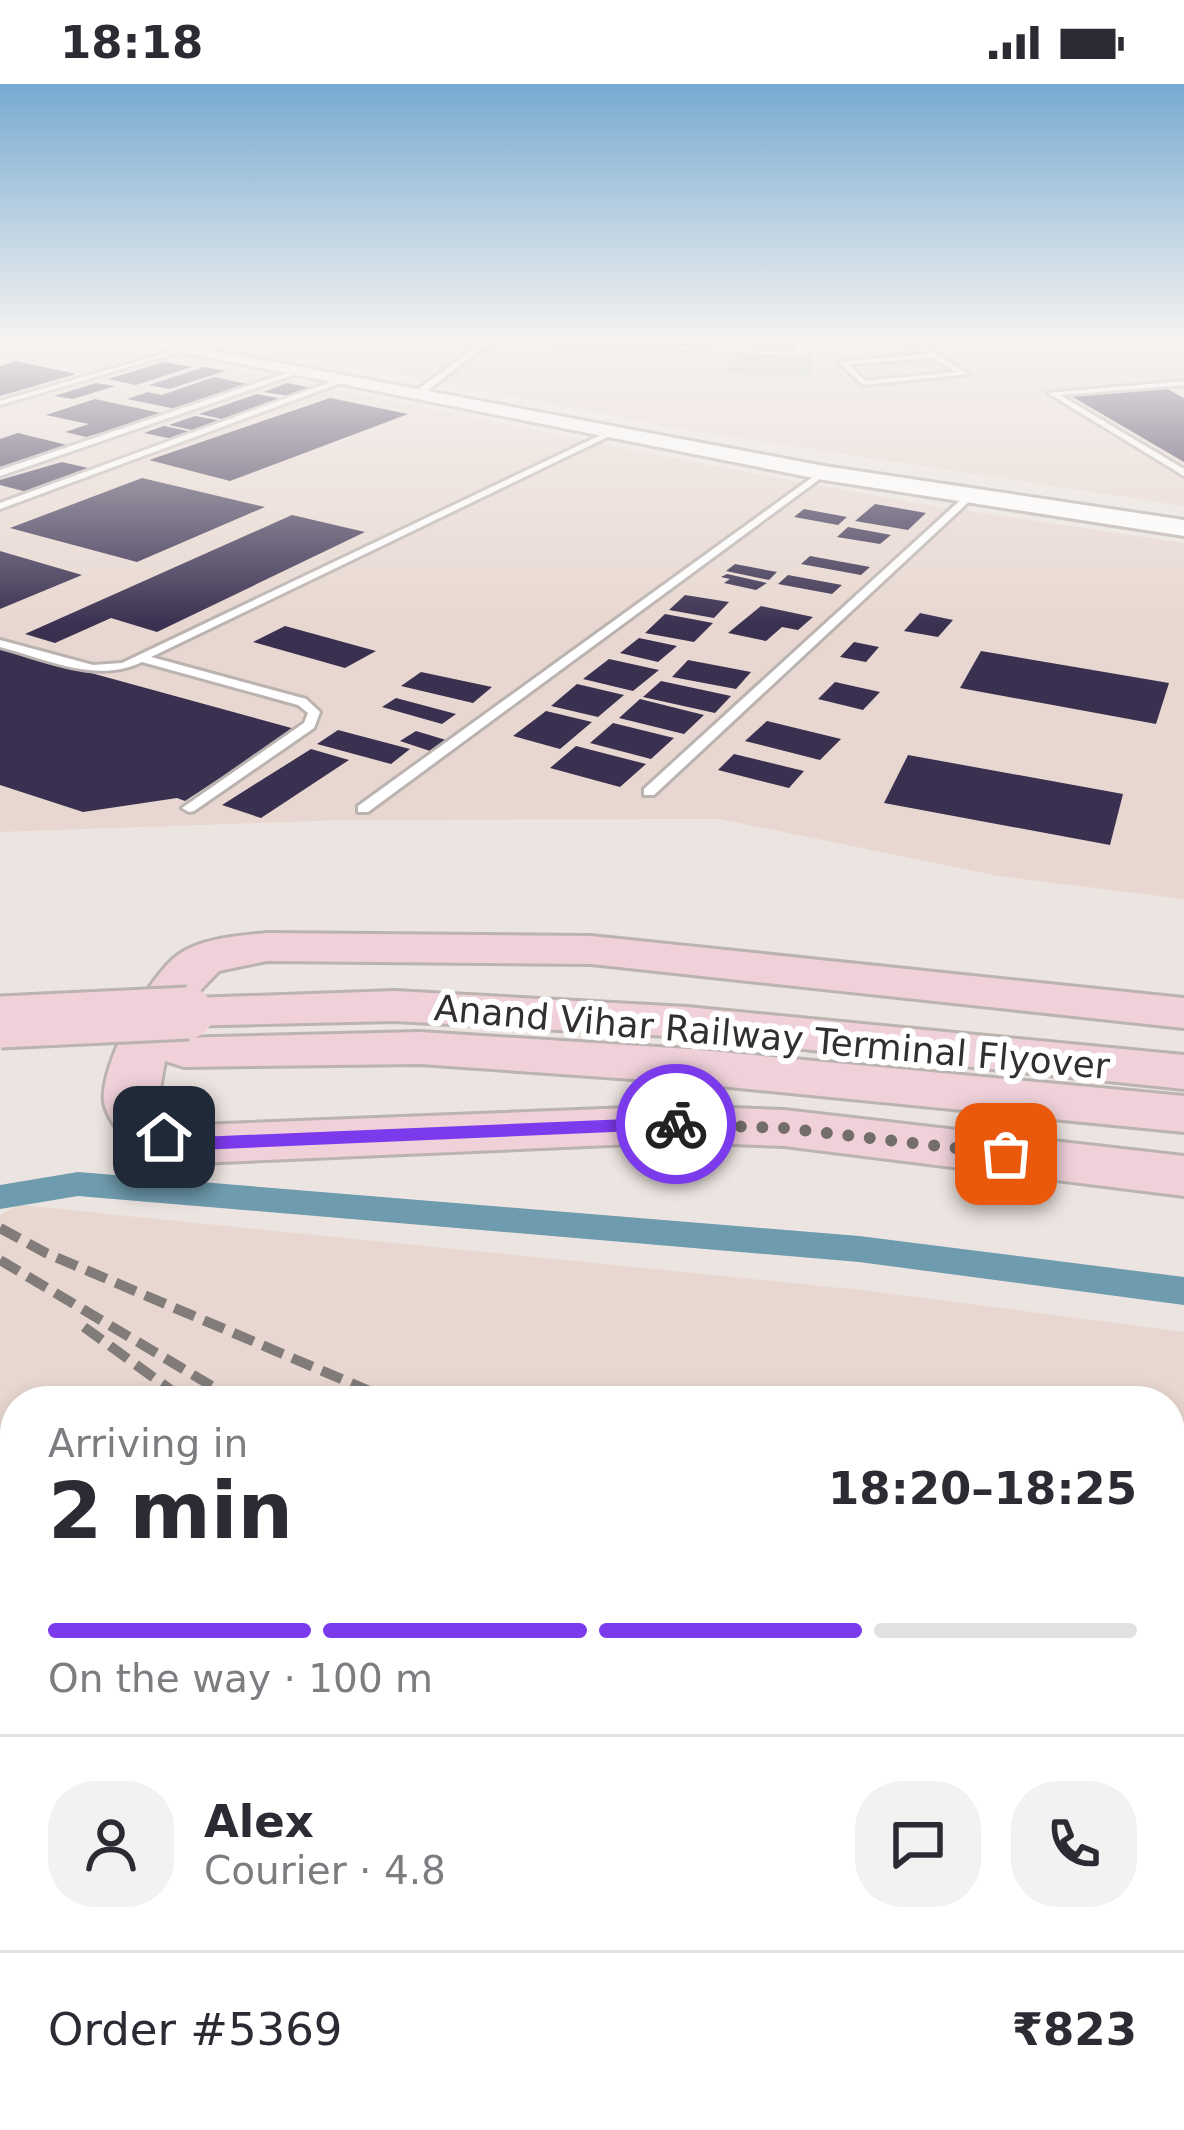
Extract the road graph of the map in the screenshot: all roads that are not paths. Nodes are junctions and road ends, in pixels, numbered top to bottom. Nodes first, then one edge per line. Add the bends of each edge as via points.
1 (111, 435) edge
2 (193, 435) edge
3 (609, 435) edge
4 (620, 435) edge
5 (647, 435) edge
6 (1122, 435) edge
7 (0, 473) edge
8 (824, 473) junction
9 (1184, 473) edge
10 (891, 481) junction
11 (969, 497) junction
12 (0, 506) edge
13 (1184, 525) edge
14 (0, 643) edge
15 (141, 658) junction
16 (649, 792) dead end
17 (189, 808) dead end
18 (363, 809) dead end
19 (1184, 1013) edge
20 (0, 1022) edge
21 (186, 1032) junction
22 (0, 1054) edge
23 (1184, 1072) edge
24 (1184, 1114) edge
25 (1184, 1175) edge

1 - 7 lane
2 - 12 lane
3 - 15 lane
4 - 8 street
5 - 10 street
6 - 9 lane
8 - 10 street
8 - 18 lane
10 - 11 street
10 - 13 street
11 - 13 street
11 - 16 lane
14 - 15 lane via 92,669
15 - 17 lane via 314,712 310,724
19 - 25 main road via 591,950 267,947 216,956 179,979 148,1040 131,1102 150,1131 198,1144 700,1124
20 - 21 main road, Anand Vihar Railway Terminal Flyover, bridge
21 - 22 main road, Anand Vihar Railway Terminal Flyover
21 - 23 main road, Anand Vihar Railway Terminal Flyover via 395,1006 688,1022
21 - 24 main road, Anand Vihar Railway Terminal Flyover via 689,1066

